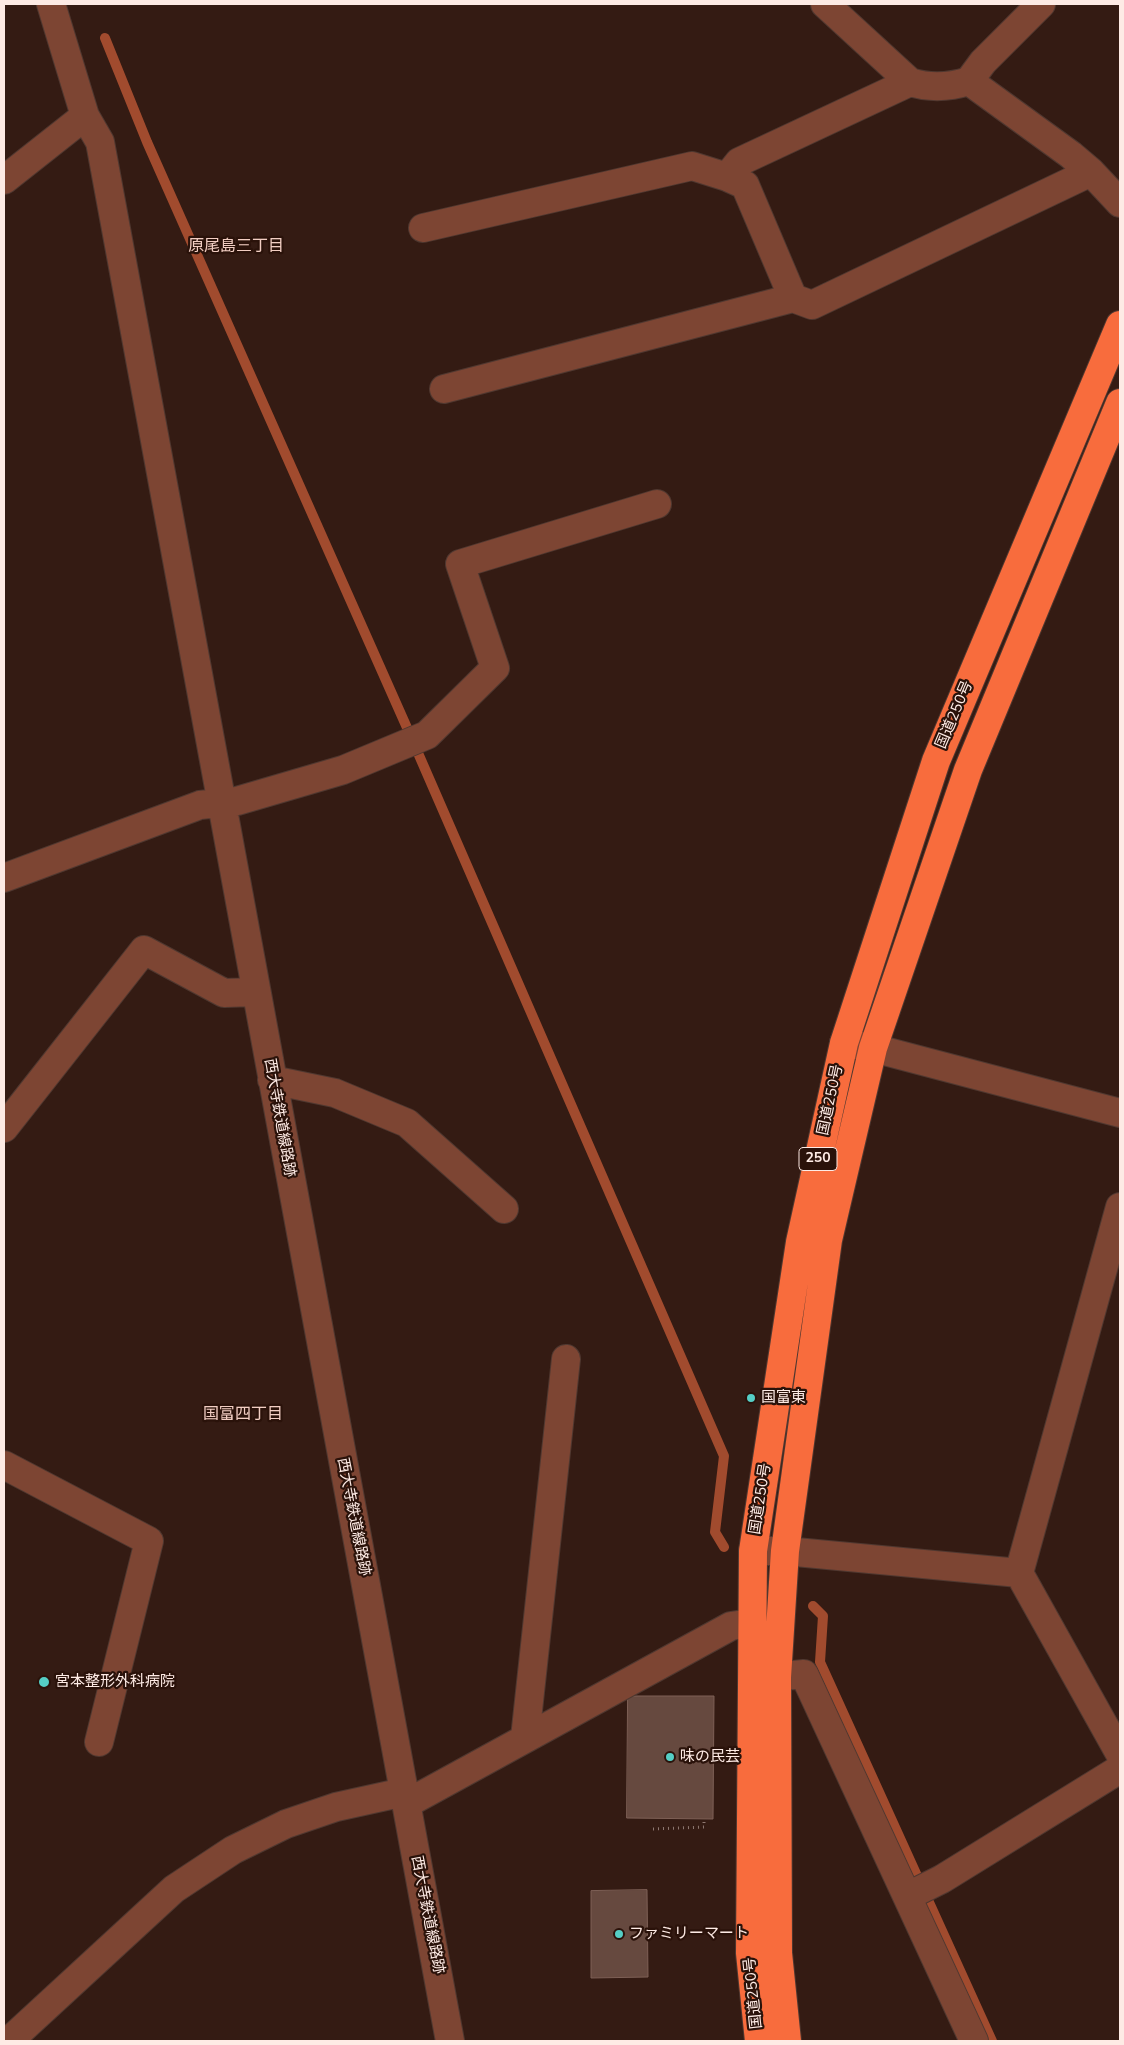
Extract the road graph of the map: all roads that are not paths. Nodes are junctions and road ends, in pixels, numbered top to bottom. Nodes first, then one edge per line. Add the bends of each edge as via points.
1 (51, 4) edge
2 (825, 4) edge
3 (1041, 4) edge
4 (969, 81) junction
5 (910, 82) junction
6 (85, 116) junction
7 (1091, 172) junction
8 (726, 177) junction
9 (4, 180) edge
10 (1120, 202) edge
11 (423, 228) dead end
12 (793, 298) junction
13 (1120, 325) edge
14 (444, 389) dead end
15 (1120, 403) edge
16 (657, 504) dead end
17 (223, 803) junction
18 (4, 878) edge
19 (256, 992) junction
20 (844, 1043) junction
21 (873, 1048) junction
22 (272, 1080) junction
23 (1120, 1113) edge
24 (4, 1128) edge
25 (1120, 1207) edge
26 (504, 1209) dead end
27 (566, 1359) dead end
28 (4, 1465) edge
29 (753, 1551) junction
30 (785, 1551) junction
31 (1019, 1573) junction
32 (751, 1624) junction
33 (764, 1678) junction
34 (525, 1738) junction
35 (99, 1742) dead end
36 (1120, 1754) edge
37 (1120, 1769) edge
38 (405, 1798) junction
39 (918, 1891) junction
40 (9, 2041) edge
41 (450, 2041) edge
42 (759, 2041) edge
43 (787, 2041) edge
44 (974, 2041) edge

1 - 6 street, 西大寺鉄道線路跡
2 - 5 street
3 - 4 street via 983,62
4 - 5 street via 954,86
4 - 7 street
5 - 8 street via 739,162
6 - 9 street
6 - 17 street, 西大寺鉄道線路跡 via 100,142
7 - 10 street
7 - 12 street via 812,305
8 - 11 street via 692,166
8 - 12 street via 746,185
12 - 14 street
13 - 20 highway, 国道250号 / 250 via 936,761
15 - 21 highway, 国道250号 / 250 via 968,770
16 - 17 street via 460,564 495,668 427,735 343,770 237,802
17 - 18 street via 200,805
17 - 19 street, 西大寺鉄道線路跡
19 - 22 street, 西大寺鉄道線路跡
19 - 24 street via 224,993 144,950
20 - 21 street
20 - 29 highway, 国道250号 / 250 via 800,1242
21 - 23 street
21 - 30 highway, 国道250号 / 250 via 828,1240
22 - 26 street via 335,1093 407,1123
22 - 38 street, 西大寺鉄道線路跡
25 - 31 street
27 - 34 street
28 - 35 street via 149,1541
29 - 30 street
29 - 32 highway, 国道250号 / 250
30 - 31 street
30 - 33 highway, 国道250号 / 250
31 - 36 street
32 - 33 highway, 国道250号 / 250
32 - 34 street via 732,1626
33 - 39 street via 804,1674
33 - 42 highway, 国道250号 / 250 via 750,1953
33 - 43 highway, 国道250号 / 250 via 778,1953
34 - 38 street
37 - 39 street
38 - 40 street via 336,1807 286,1824 233,1850 174,1889
38 - 41 street, 西大寺鉄道線路跡
39 - 44 street

